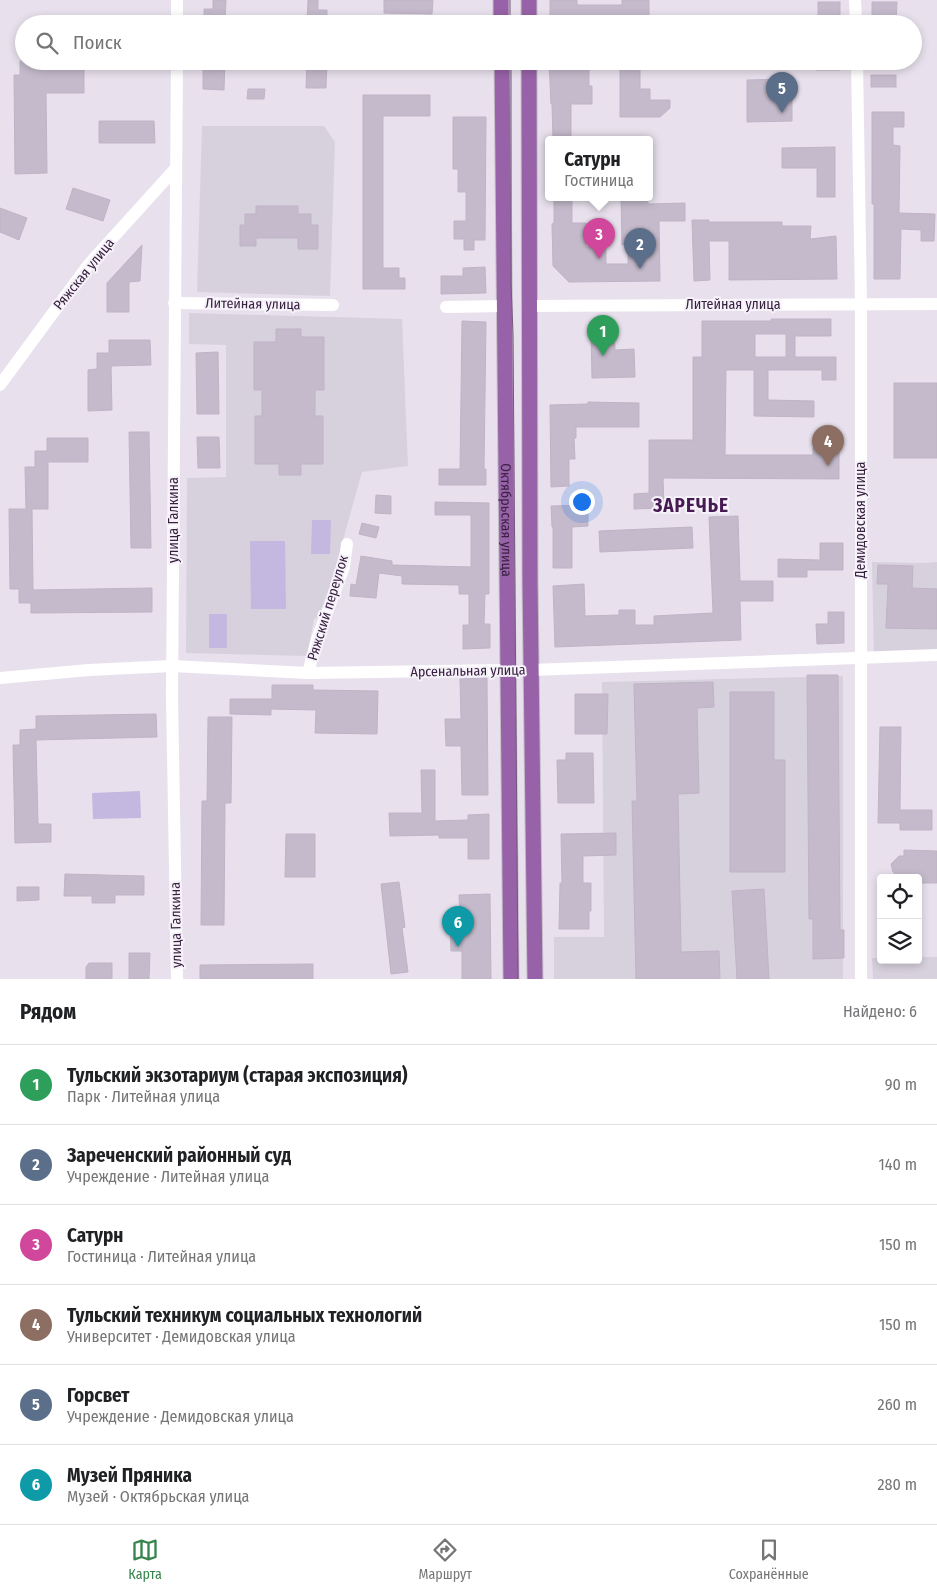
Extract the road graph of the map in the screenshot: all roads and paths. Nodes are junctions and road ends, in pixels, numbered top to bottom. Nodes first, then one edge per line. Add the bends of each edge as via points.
1 (177, 0) edge
2 (501, 0) edge
3 (529, 0) edge
4 (856, 0) edge
5 (177, 15) edge
6 (501, 15) edge
7 (529, 15) edge
8 (856, 15) edge
9 (177, 70) edge
10 (502, 70) edge
11 (529, 70) edge
12 (856, 70) edge
13 (175, 169) junction
14 (174, 303) junction
15 (861, 303) junction
16 (937, 304) edge
17 (333, 305) dead end
18 (504, 306) junction
19 (530, 306) junction
20 (446, 307) dead end
21 (0, 385) edge
22 (348, 544) dead end
23 (937, 655) edge
24 (860, 659) junction
25 (172, 666) junction
26 (508, 670) junction
27 (531, 670) junction
28 (308, 673) junction
29 (0, 678) edge
30 (177, 979) edge
31 (511, 979) edge
32 (535, 979) edge
33 (861, 979) edge

1 - 5 street
2 - 6 main road
3 - 7 main road
4 - 8 street
9 - 13 street, улица Галкина
10 - 18 main road, Октябрьская улица
11 - 19 main road, Октябрьская улица
12 - 15 street, Демидовская улица
13 - 14 street, улица Галкина
13 - 21 street, Ряжская улица via 89,264
14 - 17 street, Литейная улица
14 - 25 street, улица Галкина
15 - 16 street, Литейная улица
15 - 19 street, Литейная улица
15 - 24 street, Демидовская улица
18 - 19 main road
18 - 20 street
18 - 26 main road, Октябрьская улица
19 - 27 main road, Октябрьская улица
22 - 28 street, Ряжский переулок via 344,567
23 - 24 street, Арсенальная улица
24 - 27 street, Арсенальная улица
24 - 33 street, Демидовская улица
25 - 28 street, Арсенальная улица
25 - 29 street, Арсенальная улица
25 - 30 street, улица Галкина
26 - 27 main road, Арсенальная улица
26 - 28 street, Арсенальная улица
26 - 31 main road, Октябрьская улица
27 - 32 main road, Октябрьская улица

